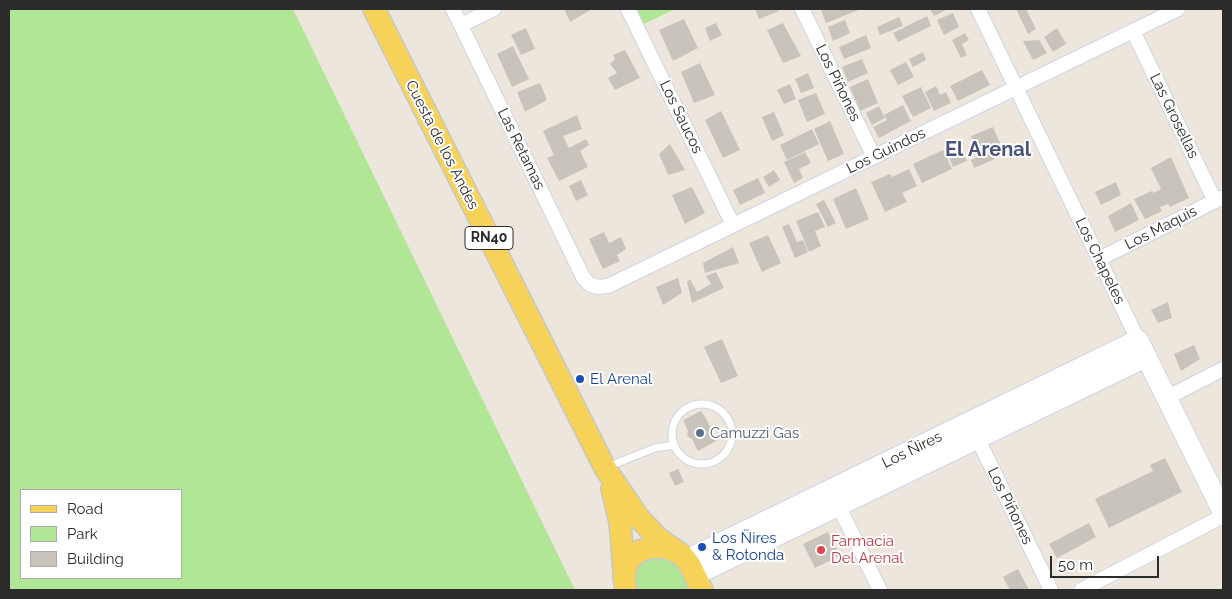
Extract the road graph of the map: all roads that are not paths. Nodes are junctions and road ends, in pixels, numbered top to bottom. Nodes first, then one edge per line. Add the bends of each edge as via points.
1 (374, 9) edge
2 (453, 9) edge
3 (494, 9) edge
4 (628, 9) edge
5 (802, 9) edge
6 (978, 9) edge
7 (1178, 9) edge
8 (1161, 13) edge
9 (461, 25) junction
10 (1133, 31) junction
11 (1016, 88) junction
12 (874, 157) junction
13 (1219, 199) edge
14 (733, 225) junction
15 (1099, 259) junction
16 (593, 286) joint
17 (1142, 348) junction
18 (1223, 369) edge
19 (1166, 398) junction
20 (973, 430) junction
21 (674, 444) junction
22 (605, 468) junction
23 (834, 498) junction
24 (1223, 514) edge
25 (691, 570) edge
26 (625, 584) edge
27 (880, 590) edge
28 (1051, 590) edge
29 (1081, 590) edge

1 - 22 main road, Cuesta de los Andes / RN40
2 - 9 street, Las Retamas
3 - 9 street
4 - 14 street, Los Saucos
5 - 12 street, Los Piñones
6 - 11 street, Los Chapeles
7 - 8 street, Los Guindos
8 - 10 street, Los Guindos
9 - 16 street, Las Retamas via 583,277
10 - 11 street, Los Guindos
10 - 13 street, Las Grosellas
11 - 12 street, Los Guindos
11 - 15 street, Los Chapeles
12 - 14 street, Los Guindos
13 - 15 street, Los Maquis
14 - 16 street, Los Guindos via 608,286
15 - 17 street, Los Chapeles
17 - 19 street, Los Chapeles
17 - 20 street, Los Ñires
18 - 19 street
19 - 24 street, Los Chapeles
20 - 23 street, Los Ñires
20 - 28 street, Los Piñones
21 - 21 lane via 681,456 692,462 712,462 730,443 729,422 715,407 694,405 677,417 672,430
21 - 22 lane
22 - 25 main road, Cuesta de los Andes / RN40 via 639,518
22 - 26 main road, Cuesta de los Andes / RN40 via 620,522
23 - 25 street, Los Ñires
23 - 27 street
24 - 29 street
25 - 26 main road, RN40 via 667,548 646,548 628,562

